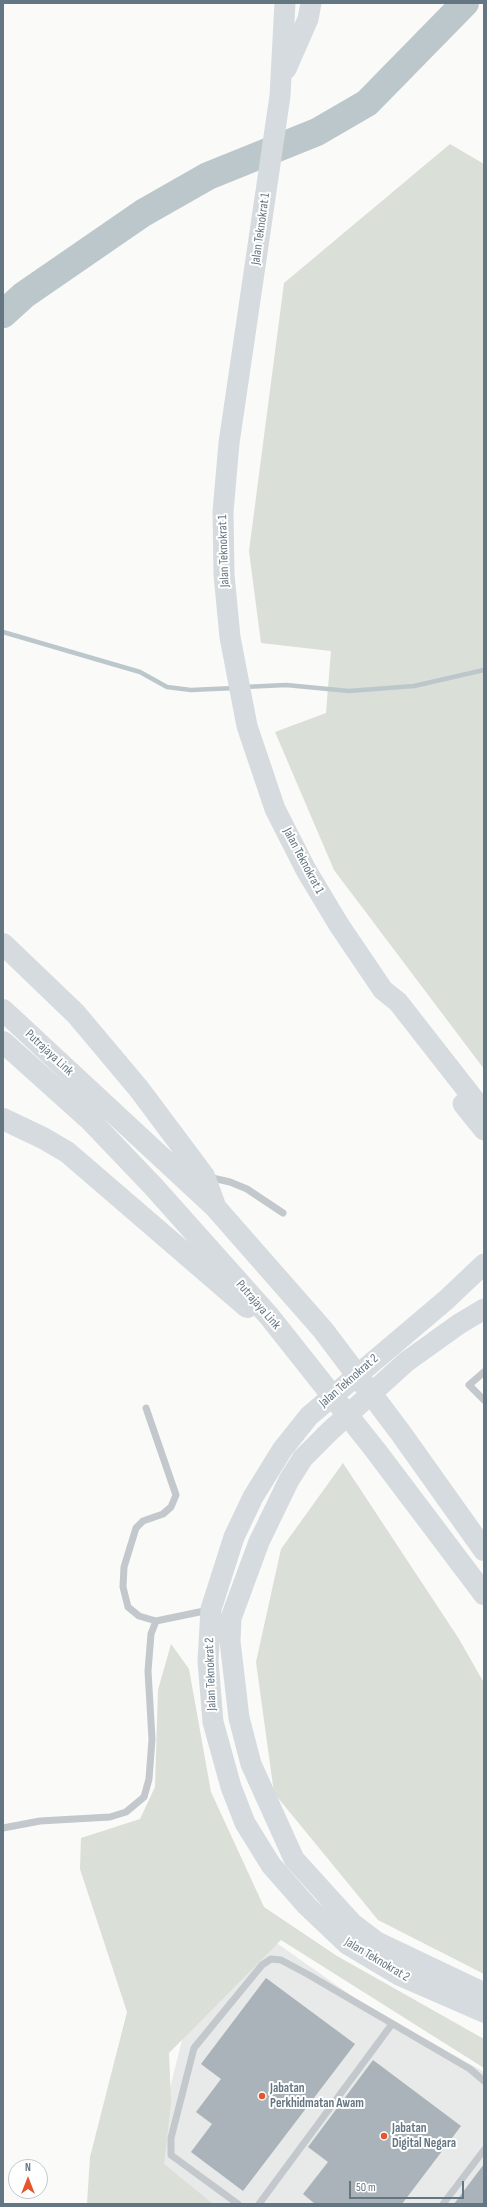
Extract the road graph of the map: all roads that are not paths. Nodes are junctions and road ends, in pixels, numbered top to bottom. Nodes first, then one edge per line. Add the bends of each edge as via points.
1 (285, 3) edge
2 (311, 3) edge
3 (281, 88) junction
4 (3, 944) edge
5 (383, 990) junction
6 (3, 1010) edge
7 (3, 1042) edge
8 (484, 1112) edge
9 (3, 1119) edge
10 (484, 1130) edge
11 (204, 1176) junction
12 (215, 1207) junction
13 (283, 1213) dead end
14 (484, 1264) edge
15 (484, 1310) edge
16 (268, 1316) junction
17 (484, 1372) edge
18 (484, 1400) edge
19 (146, 1408) dead end
20 (484, 1550) edge
21 (484, 1594) edge
22 (211, 1609) junction
23 (156, 1621) junction
24 (3, 1828) edge
25 (484, 1993) edge
26 (484, 2012) edge
27 (392, 2024) junction
28 (484, 2081) edge
29 (484, 2150) edge
30 (230, 2201) edge
31 (238, 2204) edge
32 (259, 2204) edge
33 (443, 2204) edge

1 - 3 main road, Jalan Teknokrat 1
2 - 3 main road, Jalan Teknokrat 1 via 308,19
3 - 5 main road, Jalan Teknokrat 1 via 229,443 223,512 224,575 230,637 247,726 275,810 338,925
4 - 11 highway via 76,1014 138,1089
5 - 8 main road, Jalan Teknokrat 1 via 398,1002
5 - 10 main road, Jalan Teknokrat 1 via 388,1008
6 - 12 highway, Putrajaya Link
7 - 16 highway, Putrajaya Link via 89,1119 153,1186
9 - 16 highway via 32,1131 66,1152 243,1306
11 - 12 highway
11 - 13 lane via 247,1189
12 - 20 highway, Putrajaya Link via 323,1330
14 - 22 main road, Jalan Teknokrat 2 via 446,1300 309,1416 282,1450 253,1496 234,1537
15 - 25 main road, Jalan Teknokrat 2 via 458,1324 406,1362 303,1458 289,1480 259,1542 231,1618 230,1641 238,1718 251,1764 294,1859 352,1923 377,1942
16 - 21 highway, Putrajaya Link via 376,1451
17 - 18 lane via 469,1385
19 - 23 lane via 176,1495 171,1508 136,1528 124,1567 123,1587 128,1607 138,1616
22 - 23 lane
22 - 26 main road, Jalan Teknokrat 2 via 208,1661 213,1722 231,1788 245,1823 271,1865 307,1906 347,1944 399,1975
23 - 24 lane via 151,1634 148,1671 152,1739 149,1779 144,1797 126,1812 110,1817 40,1821
27 - 28 lane via 470,2069
27 - 30 lane via 281,1960 271,1959 262,1966 194,2048 171,2138 171,2155
27 - 32 lane
29 - 33 lane
30 - 31 lane

